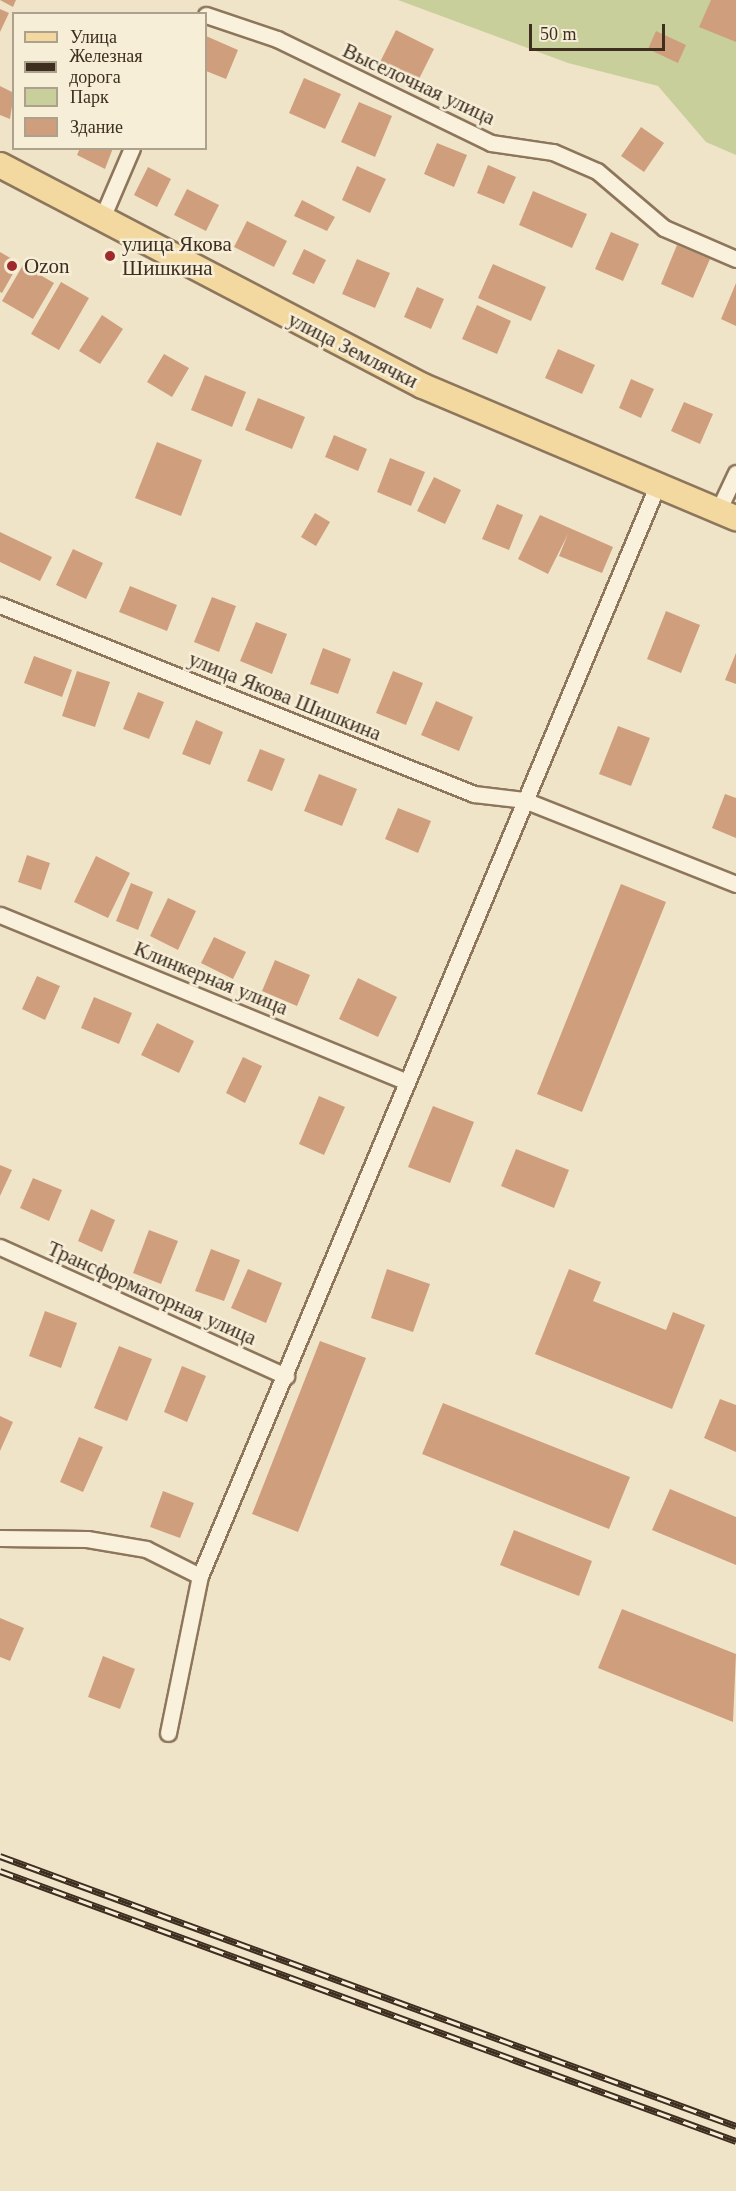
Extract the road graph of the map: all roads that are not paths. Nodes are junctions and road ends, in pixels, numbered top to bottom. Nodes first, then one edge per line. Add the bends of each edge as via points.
1 (207, 16) edge
2 (131, 150) edge
3 (0, 165) edge
4 (102, 218) junction
5 (736, 259) edge
6 (736, 473) edge
7 (657, 486) junction
8 (727, 514) edge
9 (0, 605) edge
10 (524, 800) junction
11 (736, 884) edge
12 (0, 915) edge
13 (405, 1081) junction
14 (0, 1247) edge
15 (286, 1376) junction
16 (0, 1539) edge
17 (200, 1576) junction
18 (168, 1733) dead end

1 - 5 street, Выселочная улица via 277,39 491,143 553,152 597,171 664,228
2 - 4 street
3 - 4 main road, улица Землячки
4 - 7 main road, улица Землячки via 423,386
6 - 8 street
7 - 8 main road, улица Землячки
7 - 10 street
9 - 10 street, улица Якова Шишкина via 474,794
10 - 11 street, улица Якова Шишкина
10 - 13 street
12 - 13 street, Клинкерная улица
13 - 15 street
14 - 15 street, Трансформаторная улица
15 - 17 street
16 - 17 street via 87,1539 146,1549
17 - 18 street

